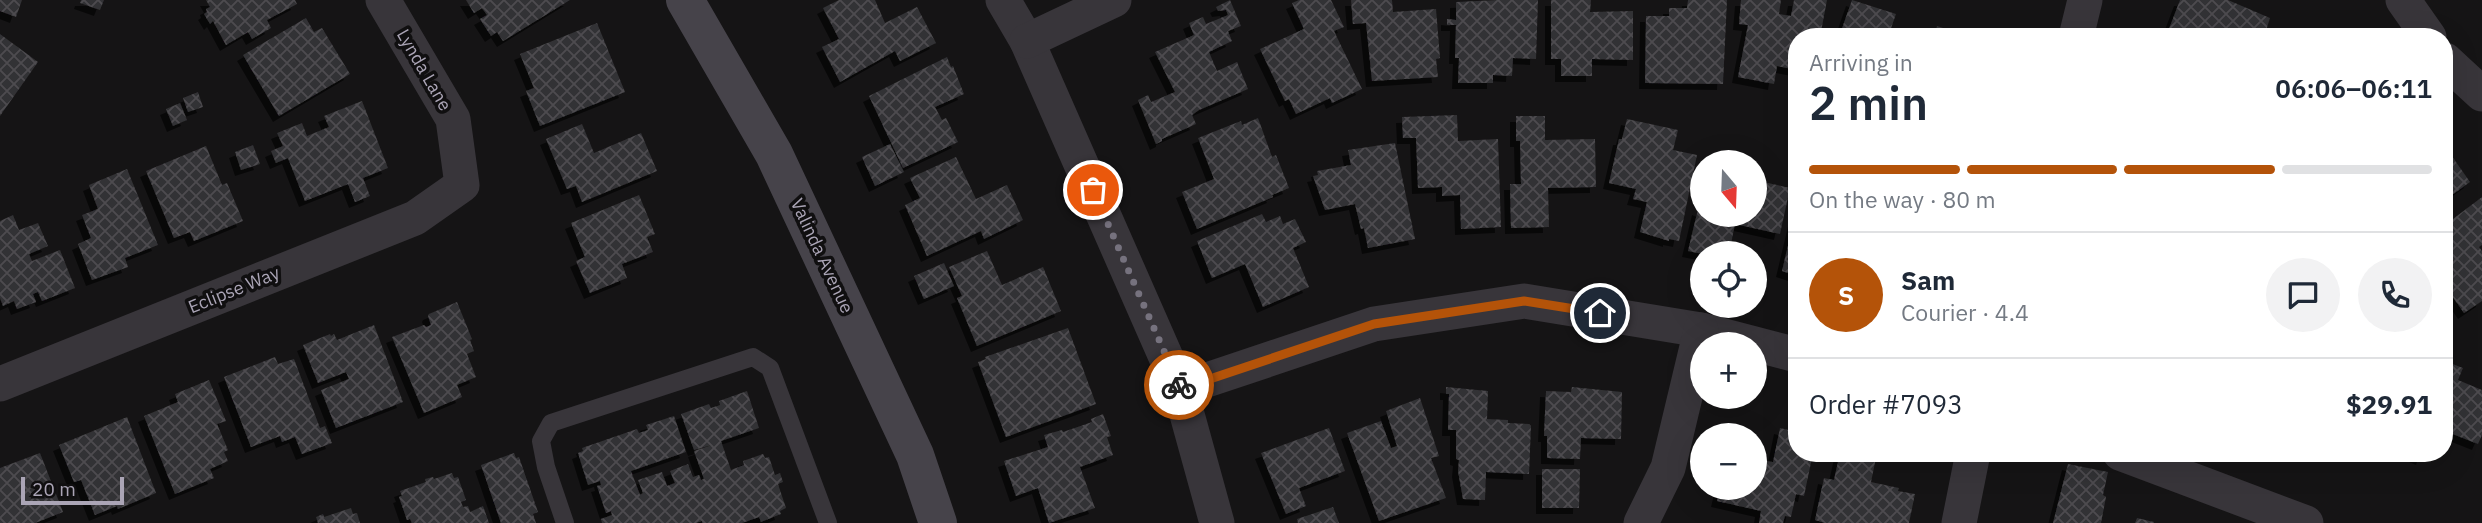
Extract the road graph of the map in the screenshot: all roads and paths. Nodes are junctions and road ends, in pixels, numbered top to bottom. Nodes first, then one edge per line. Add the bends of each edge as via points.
1 (383, 0) edge
2 (685, 0) edge
3 (1003, 0) edge
4 (1114, 0) edge
5 (2085, 0) edge
6 (2403, 0) edge
7 (2078, 28) edge
8 (2423, 28) edge
9 (1027, 41) junction
10 (2453, 67) edge
11 (2482, 94) edge
12 (462, 185) joint
13 (1701, 330) junction
14 (1788, 353) edge
15 (0, 384) edge
16 (1180, 389) junction
17 (1971, 462) edge
18 (2144, 462) edge
19 (565, 523) edge
20 (828, 523) edge
21 (938, 523) edge
22 (1217, 523) edge
23 (1641, 523) edge
24 (1959, 523) edge
25 (2306, 523) edge

1 - 12 street, Lynda Lane via 453,119
2 - 21 main road, Valinda Avenue via 774,154 915,454
3 - 9 street
4 - 9 street
5 - 7 street
6 - 8 street
9 - 16 street
10 - 11 street
12 - 15 street, Eclipse Way via 415,218
13 - 14 street
13 - 16 street via 1524,301 1374,324
13 - 23 street via 1668,468
16 - 22 street
17 - 24 street
18 - 25 street
19 - 20 lane via 541,441 551,424 753,357 770,368

